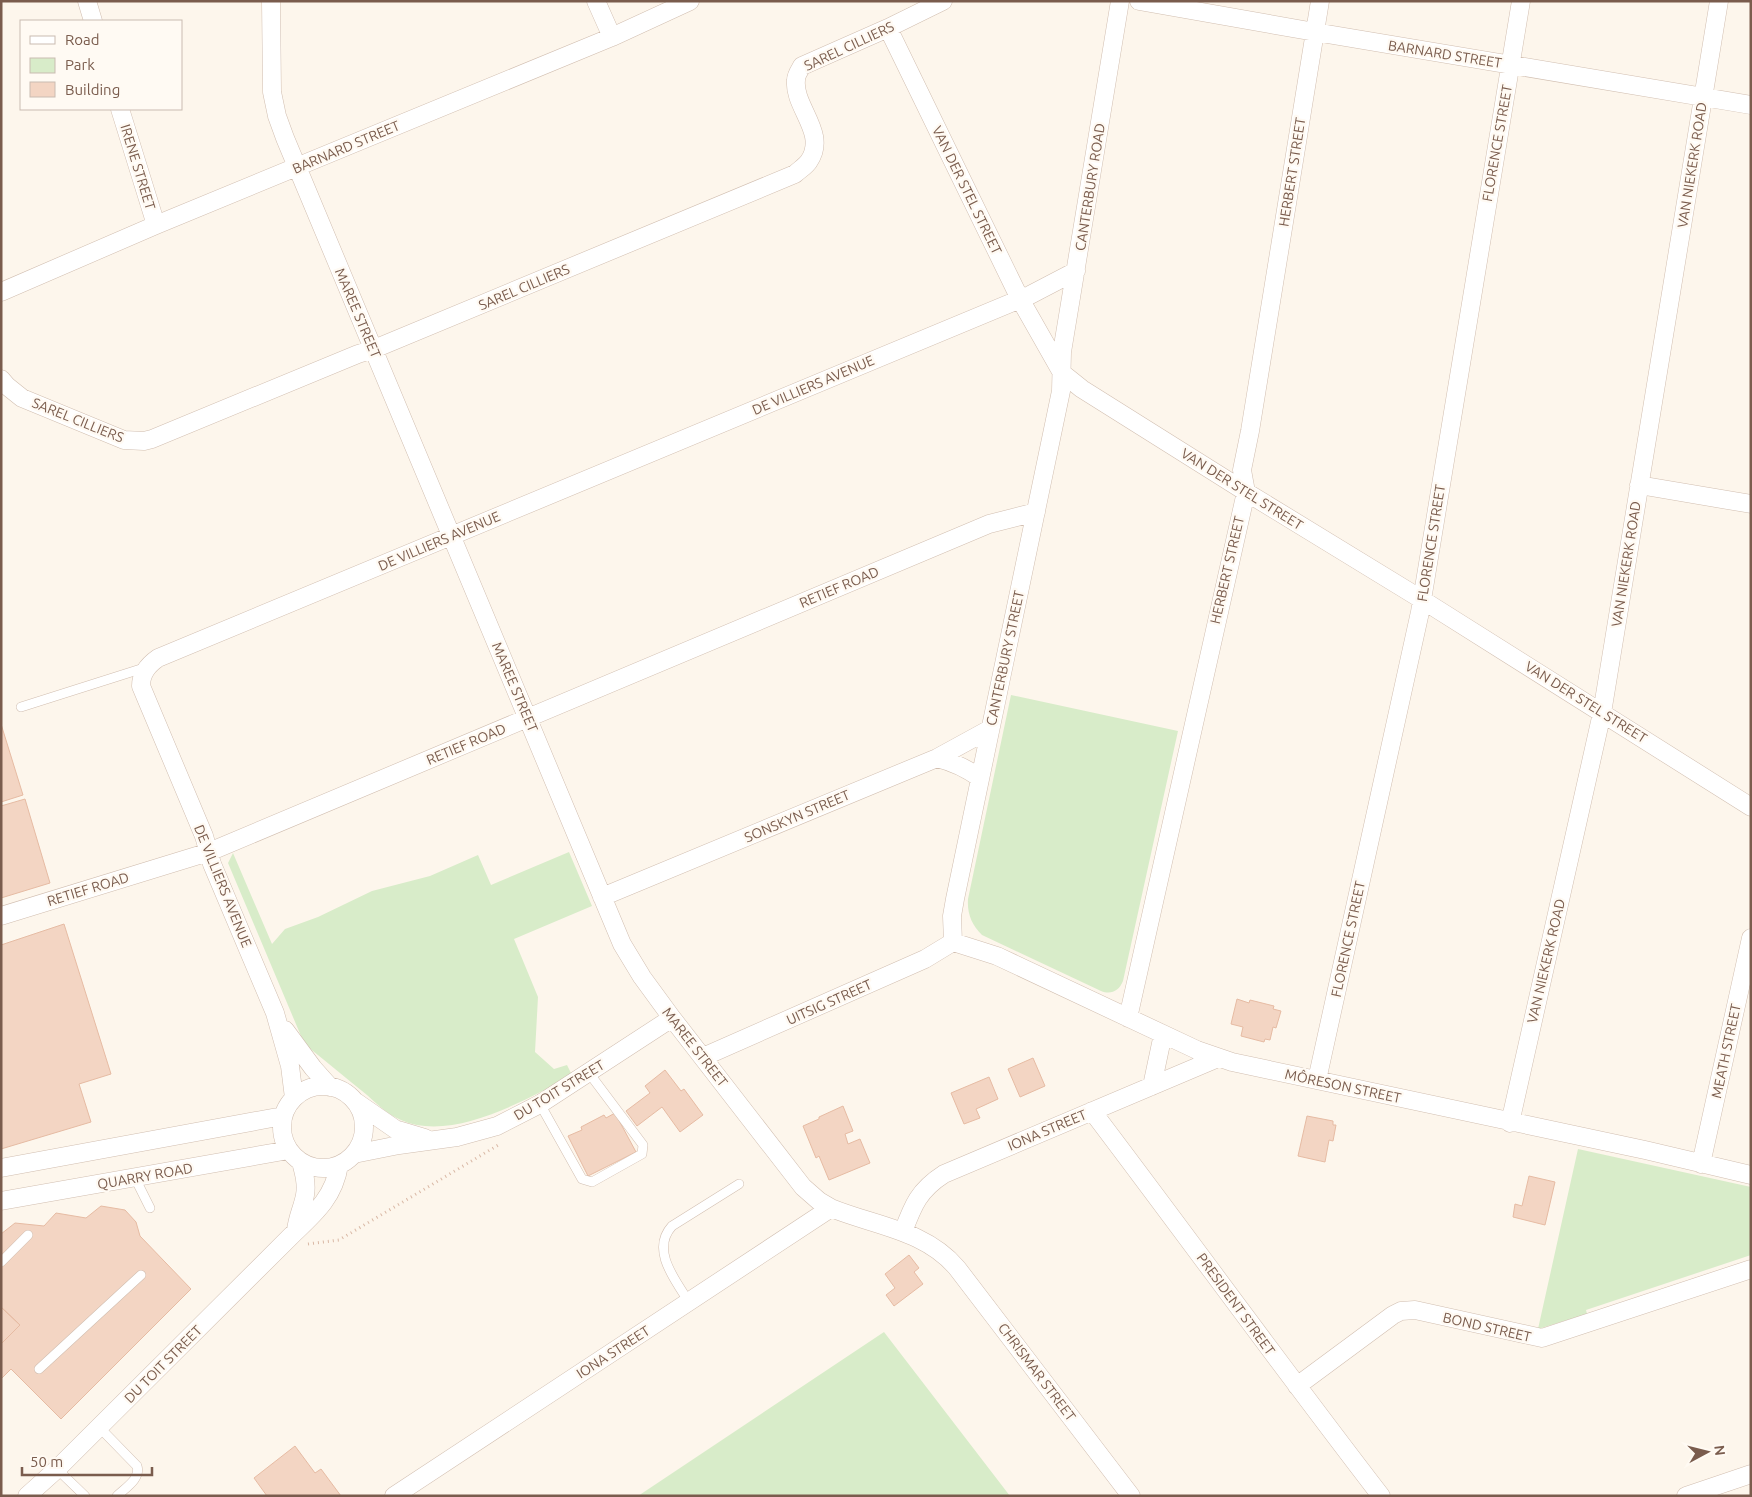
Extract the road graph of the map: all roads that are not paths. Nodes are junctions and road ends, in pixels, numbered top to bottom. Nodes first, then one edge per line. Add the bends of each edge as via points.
1 (87, 1) edge
2 (271, 1) edge
3 (596, 1) edge
4 (690, 1) edge
5 (943, 1) edge
6 (1120, 1) edge
7 (1139, 1) edge
8 (1320, 1) edge
9 (1521, 1) edge
10 (1719, 1) edge
11 (924, 6) edge
12 (93, 20) edge
13 (888, 28) junction
14 (1315, 32) junction
15 (612, 37) junction
16 (1511, 64) junction
17 (1703, 97) junction
18 (1751, 105) edge
19 (120, 110) edge
20 (297, 167) junction
21 (156, 225) junction
22 (1076, 271) junction
23 (1, 292) edge
24 (1020, 299) junction
25 (374, 349) junction
26 (1062, 374) junction
27 (1, 378) edge
28 (1639, 485) junction
29 (1246, 492) junction
30 (1751, 504) edge
31 (1036, 512) junction
32 (450, 536) junction
33 (1421, 598) junction
34 (147, 666) junction
35 (21, 707) dead end
36 (1602, 713) junction
37 (528, 718) junction
38 (990, 729) junction
39 (937, 758) junction
40 (984, 759) junction
41 (980, 778) junction
42 (1751, 807) edge
43 (209, 852) junction
44 (602, 897) junction
45 (1, 916) edge
46 (1751, 938) edge
47 (953, 942) junction
48 (275, 1013) junction
49 (672, 1018) junction
50 (1128, 1018) junction
51 (1163, 1034) junction
52 (703, 1057) junction
53 (1218, 1058) junction
54 (589, 1073) junction
55 (1317, 1080) junction
56 (1152, 1086) junction
57 (330, 1087) junction
58 (294, 1098) junction
59 (355, 1102) junction
60 (540, 1104) junction
61 (1092, 1111) junction
62 (284, 1116) junction
63 (1510, 1123) junction
64 (435, 1140) junction
65 (354, 1154) junction
66 (295, 1156) junction
67 (1701, 1164) junction
68 (339, 1166) junction
69 (1, 1168) edge
70 (1751, 1175) edge
71 (135, 1178) junction
72 (738, 1184) dead end
73 (1, 1201) edge
74 (150, 1208) dead end
75 (831, 1208) junction
76 (903, 1232) junction
77 (28, 1235) dead end
78 (299, 1237) junction
79 (939, 1250) joint
80 (1, 1262) edge
81 (1751, 1269) edge
82 (141, 1275) dead end
83 (689, 1302) junction
84 (39, 1369) dead end
85 (1297, 1386) junction
86 (99, 1427) junction
87 (57, 1468) junction
88 (1751, 1474) edge
89 (28, 1496) edge
90 (85, 1496) edge
91 (117, 1496) edge
92 (394, 1496) edge
93 (1131, 1496) edge
94 (1381, 1496) edge
95 (1686, 1496) edge

1 - 12 street
2 - 20 street, MAREE STREET via 273,99
3 - 15 street
4 - 15 street, BARNARD STREET
5 - 11 street, SAREL CILLIERS
6 - 22 street, CANTERBURY ROAD
7 - 14 street, BARNARD STREET
8 - 14 street, HERBERT STREET
9 - 16 street, FLORENCE STREET
10 - 17 street, VAN NIEKERK ROAD
11 - 13 street, SAREL CILLIERS
13 - 24 street, VAN DER STEL STREET
13 - 25 street, SAREL CILLIERS via 802,66 797,74 796,90 814,134 815,148 809,161 795,174
14 - 16 street, BARNARD STREET
14 - 29 street, HERBERT STREET via 1242,470
15 - 20 street, BARNARD STREET
16 - 17 street, BARNARD STREET
16 - 33 street, FLORENCE STREET
17 - 18 street, BARNARD STREET
17 - 28 street, VAN NIEKERK ROAD
19 - 21 street, IRENE STREET
20 - 21 street, BARNARD STREET
20 - 25 street, MAREE STREET
21 - 23 street, BARNARD STREET
22 - 24 street, DE VILLIERS AVENUE
22 - 26 street, CANTERBURY ROAD via 1062,352
24 - 26 street, VAN DER STEL STREET
24 - 32 street, DE VILLIERS AVENUE
25 - 27 street, SAREL CILLIERS via 144,441 124,440 22,398
25 - 32 street, MAREE STREET
26 - 29 street, VAN DER STEL STREET
26 - 31 street, CANTERBURY STREET
28 - 30 street
28 - 36 street, VAN NIEKERK ROAD
29 - 33 street, VAN DER STEL STREET
29 - 50 street, HERBERT STREET
31 - 37 street, RETIEF ROAD via 989,524
31 - 38 street, CANTERBURY STREET
32 - 34 street, DE VILLIERS AVENUE via 158,658
32 - 37 street, MAREE STREET
33 - 36 street, VAN DER STEL STREET
33 - 55 street, FLORENCE STREET
34 - 35 lane
34 - 43 street, DE VILLIERS AVENUE via 141,686
36 - 42 street, VAN DER STEL STREET
36 - 63 street, VAN NIEKERK ROAD
37 - 43 street, RETIEF ROAD
37 - 44 street, MAREE STREET
38 - 39 street, SONSKYN STREET
38 - 40 street, CANTERBURY STREET
39 - 40 street via 951,754
39 - 41 street via 953,762
39 - 44 street, SONSKYN STREET
40 - 41 street, CANTERBURY STREET
41 - 47 street, CANTERBURY STREET via 952,916
43 - 45 street, RETIEF ROAD
43 - 48 street, DE VILLIERS AVENUE
44 - 49 street, MAREE STREET via 622,944
46 - 67 street, MEATH STREET
47 - 50 street, MÔRESON STREET via 997,956
47 - 52 street, UITSIG STREET via 925,960
48 - 57 street, DE VILLIERS AVENUE via 291,1040
48 - 58 street, DE VILLIERS AVENUE via 290,1066
49 - 52 street, MAREE STREET
49 - 54 street, DU TOIT STREET
50 - 51 street, MÔRESON STREET
51 - 53 street, MÔRESON STREET
51 - 56 street
52 - 75 street, MAREE STREET via 799,1183
53 - 55 street, MÔRESON STREET
53 - 56 street, IONA STREET
54 - 60 street, DU TOIT STREET
54 - 60 lane via 643,1145 642,1154 592,1182 585,1181
55 - 63 street, MÔRESON STREET
56 - 61 street, IONA STREET
57 - 58 street via 311,1088
57 - 59 street via 344,1092
58 - 62 street
59 - 64 street, DU TOIT STREET via 396,1129
59 - 65 street via 364,1128
60 - 64 street, DU TOIT STREET via 487,1129
61 - 76 street, IONA STREET via 938,1178 923,1190
61 - 85 street, PRESIDENT STREET
62 - 66 street via 283,1137
62 - 69 street
63 - 67 street, MÔRESON STREET
64 - 65 street, DU TOIT STREET
65 - 68 street
66 - 68 street via 313,1168
66 - 71 street, QUARRY ROAD
66 - 78 street via 305,1178 305,1193 297,1219
67 - 70 street, MÔRESON STREET
68 - 78 street, DU TOIT STREET via 329,1194
71 - 73 street, QUARRY ROAD
71 - 74 lane
72 - 83 lane via 672,1226 666,1235 663,1247 666,1262
75 - 76 street, MAREE STREET
75 - 83 street, IONA STREET
76 - 79 street, MAREE STREET
77 - 80 lane
78 - 86 street, DU TOIT STREET
79 - 93 street, CHRISMAR STREET via 958,1268
81 - 85 street, BOND STREET via 1542,1338 1415,1310 1401,1310
82 - 84 lane
83 - 92 street, IONA STREET
85 - 94 street, PRESIDENT STREET
86 - 87 street, DU TOIT STREET
86 - 91 lane via 137,1466 137,1477
87 - 89 street, DU TOIT STREET
87 - 90 lane
88 - 95 street

